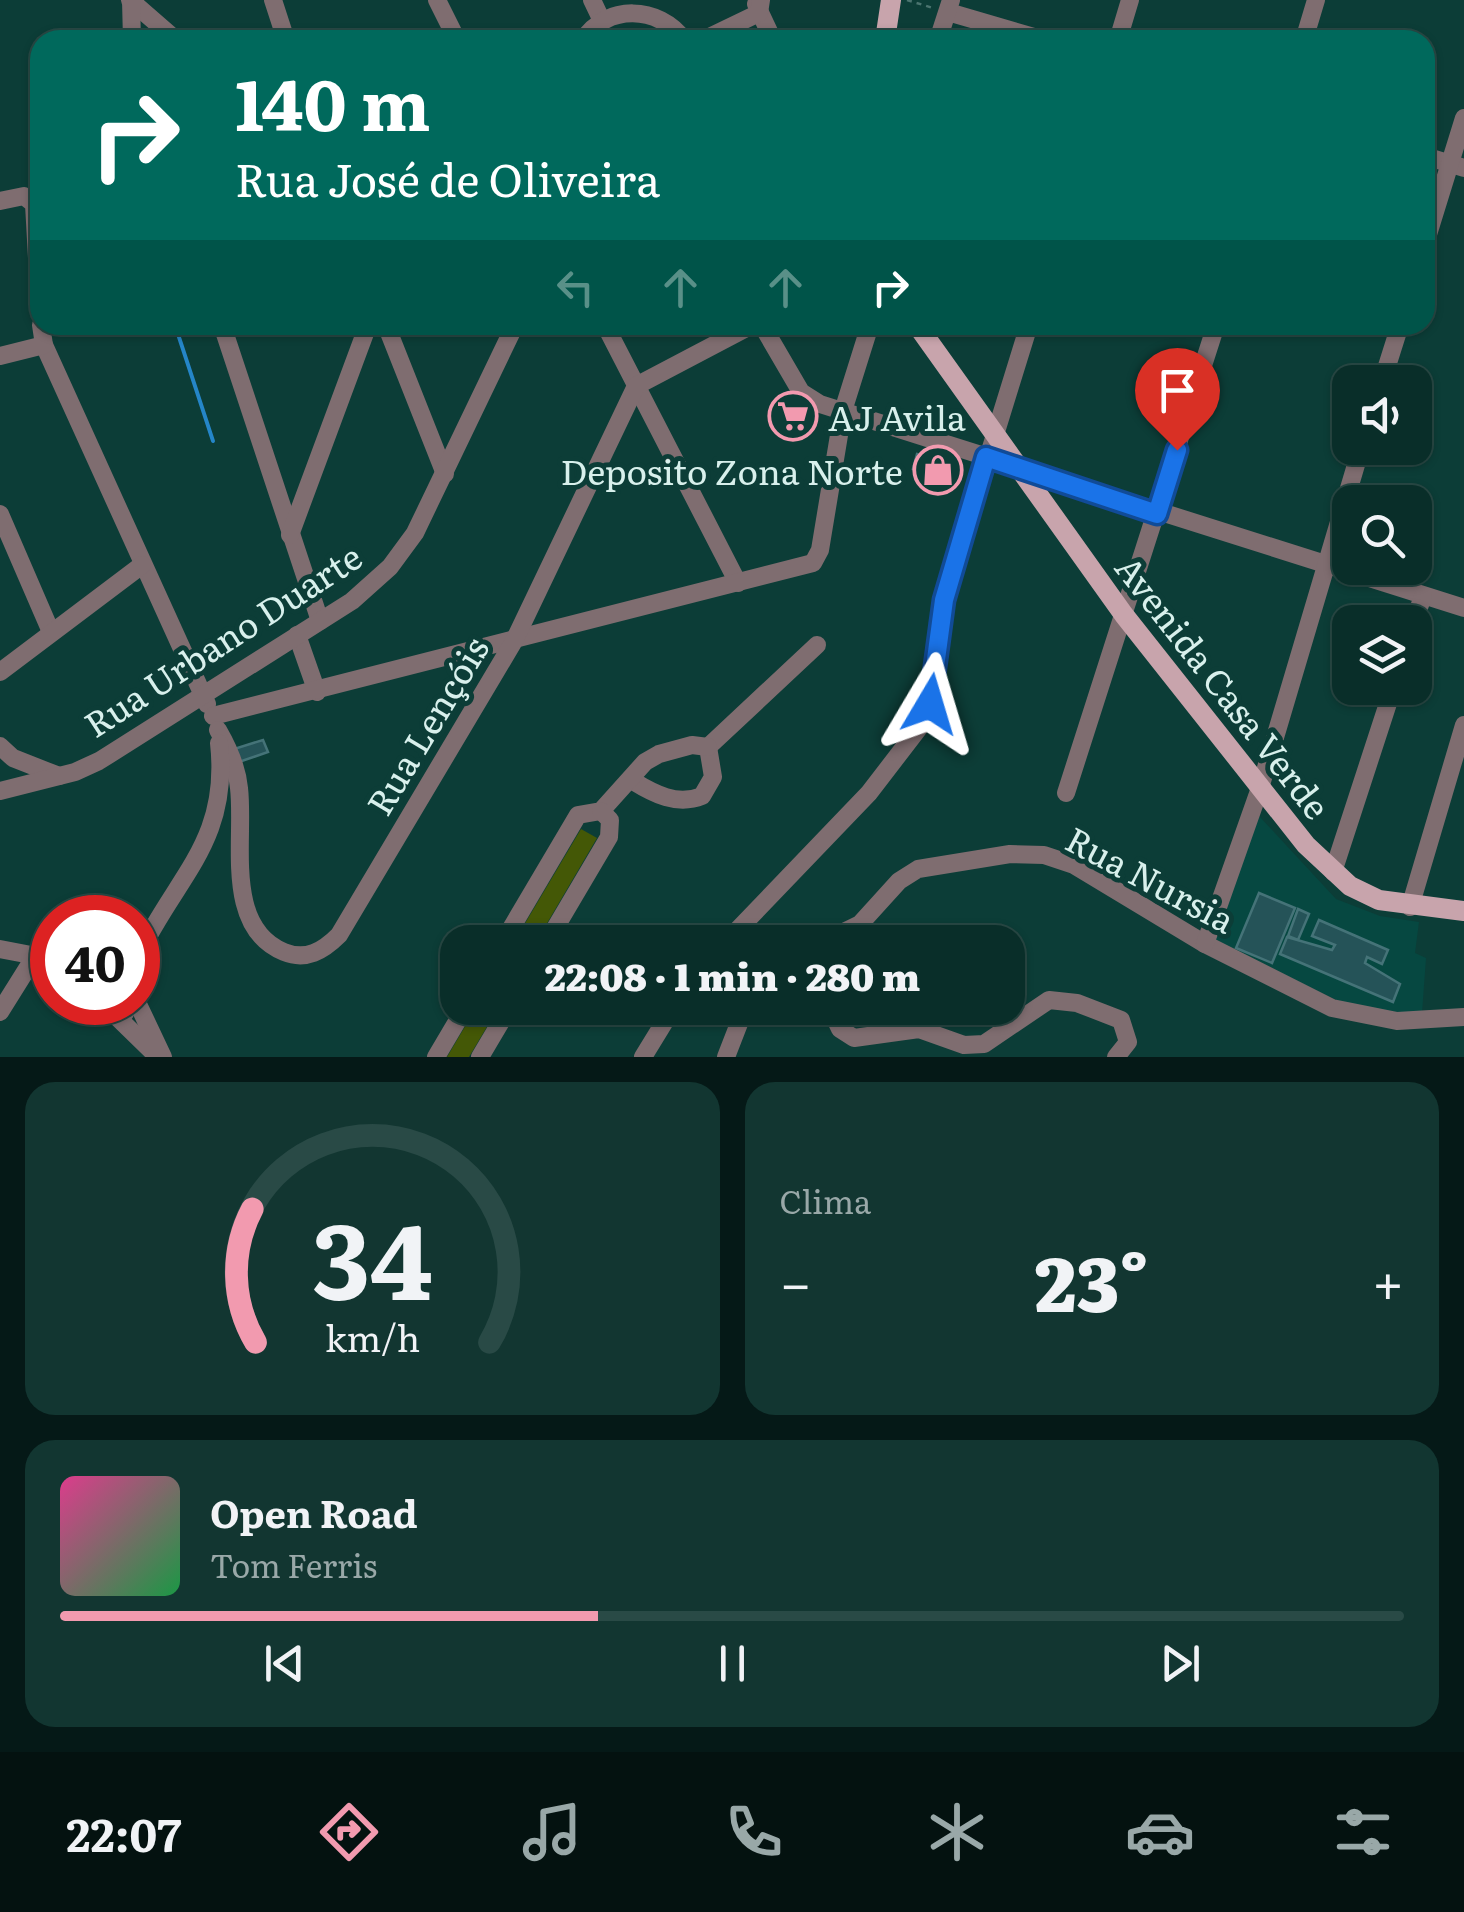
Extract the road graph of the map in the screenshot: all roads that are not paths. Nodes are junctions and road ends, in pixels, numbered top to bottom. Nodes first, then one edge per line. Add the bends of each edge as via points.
1 (130, 0) edge
2 (273, 0) edge
3 (437, 0) edge
4 (592, 0) edge
5 (892, 0) edge
6 (1130, 0) edge
7 (1316, 0) edge
8 (758, 4) edge
9 (950, 6) edge
10 (602, 21) junction
11 (132, 30) edge
12 (164, 30) edge
13 (283, 30) edge
14 (450, 30) edge
15 (593, 30) edge
16 (674, 30) edge
17 (718, 30) edge
18 (769, 30) edge
19 (887, 30) edge
20 (942, 30) edge
21 (1016, 30) edge
22 (1121, 30) edge
23 (1307, 30) edge
24 (1464, 118) edge
25 (1457, 166) edge
26 (0, 201) edge
27 (30, 201) edge
28 (1435, 220) edge
29 (43, 335) edge
30 (225, 335) edge
31 (364, 335) edge
32 (390, 335) edge
33 (510, 335) edge
34 (610, 335) edge
35 (733, 335) edge
36 (768, 335) edge
37 (867, 335) edge
38 (924, 335) edge
39 (1026, 335) edge
40 (1213, 335) edge
41 (1397, 335) edge
42 (44, 346) junction
43 (0, 356) edge
44 (1387, 365) edge
45 (636, 386) junction
46 (843, 411) junction
47 (994, 434) junction
48 (986, 457) junction
49 (1357, 465) edge
50 (1018, 466) junction
51 (445, 474) junction
52 (0, 514) edge
53 (1157, 514) junction
54 (290, 535) junction
55 (142, 565) junction
56 (1324, 566) junction
57 (738, 583) junction
58 (1423, 596) junction
59 (1420, 605) edge
60 (1464, 608) edge
61 (1124, 616) junction
62 (320, 621) junction
63 (50, 632) junction
64 (297, 636) junction
65 (514, 641) junction
66 (817, 644) dead end
67 (0, 672) edge
68 (318, 692) junction
69 (202, 694) junction
70 (1387, 705) edge
71 (215, 723) junction
72 (1464, 725) edge
73 (708, 747) junction
74 (6, 752) edge
75 (59, 776) junction
76 (632, 780) junction
77 (1260, 788) junction
78 (7, 790) edge
79 (1066, 794) dead end
80 (602, 811) junction
81 (1333, 872) junction
82 (1410, 907) junction
83 (1464, 911) edge
84 (160, 917) edge
85 (516, 925) edge
86 (557, 925) edge
87 (742, 925) edge
88 (858, 925) edge
89 (1205, 944) junction
90 (0, 948) edge
91 (30, 955) edge
92 (30, 978) edge
93 (0, 1012) edge
94 (1025, 1014) edge
95 (1464, 1017) edge
96 (125, 1025) edge
97 (146, 1025) edge
98 (455, 1025) edge
99 (499, 1025) edge
100 (663, 1025) edge
101 (738, 1025) edge
102 (838, 1025) edge
103 (1011, 1025) edge
104 (160, 1057) edge
105 (436, 1057) edge
106 (480, 1057) edge
107 (643, 1057) edge
108 (726, 1057) edge
109 (1116, 1057) edge

1 - 11 street
1 - 12 street
2 - 13 street
3 - 14 street
4 - 10 street
5 - 19 main road
6 - 22 street
7 - 23 street
8 - 17 street
8 - 18 street
9 - 20 street
9 - 21 street
10 - 15 street
10 - 16 street via 634,12
24 - 25 street
25 - 28 street
26 - 27 street
29 - 42 street, Rua Lençóis
30 - 54 street
31 - 54 street
32 - 51 street
33 - 51 street, Rua Urbano Duarte
34 - 45 street
35 - 45 street
36 - 46 street via 801,392
37 - 46 street
38 - 47 main road, Avenida Casa Verde
39 - 47 street
40 - 53 street
41 - 44 street
42 - 43 street
42 - 55 street, Rua Lençóis
45 - 57 street
45 - 65 street, Rua Lençóis
46 - 48 street
46 - 57 street via 820,550 805,568
47 - 48 street
47 - 50 main road, Avenida Casa Verde
48 - 50 street
48 - 87 street via 944,600 922,724 869,793
49 - 56 street
50 - 53 street
50 - 61 main road, Avenida Casa Verde
51 - 62 street, Rua Urbano Duarte via 404,551 372,585
52 - 63 street
53 - 56 street
53 - 61 street
54 - 62 street
55 - 63 street
55 - 69 street, Rua Lençóis
56 - 58 street
56 - 77 street
57 - 65 street
58 - 59 street
58 - 60 street
61 - 77 main road, Avenida Casa Verde
61 - 79 street
62 - 64 street, Rua Urbano Duarte
63 - 67 street
64 - 68 street
64 - 69 street, Rua Urbano Duarte
65 - 68 street
65 - 71 street, Rua Lençóis via 338,935 314,954 278,950 246,911 239,787
66 - 73 street
68 - 71 street
69 - 71 street, Rua Lençóis
69 - 75 street, Rua Urbano Duarte via 99,761
70 - 81 street
71 - 84 street via 222,787 214,822
72 - 82 street
73 - 76 street via 659,754
73 - 76 street via 714,777 702,796 665,797
74 - 75 street
74 - 78 street
75 - 78 street, Rua Urbano Duarte
76 - 80 street
77 - 81 main road, Avenida Casa Verde
77 - 89 street
80 - 85 street via 578,815
80 - 86 street via 610,820 609,837
81 - 82 main road, Avenida Casa Verde via 1379,900
82 - 83 main road, Avenida Casa Verde
88 - 89 street, Rua Nursia via 918,869 1029,853 1074,866
89 - 95 street, Rua Nursia via 1353,1015 1397,1022
90 - 91 street
92 - 93 street
94 - 109 street via 1063,1000 1121,1020 1128,1042
96 - 104 street
97 - 104 street
98 - 105 street
99 - 106 street
100 - 107 street
101 - 108 street
102 - 103 street via 854,1038 918,1028 975,1046

